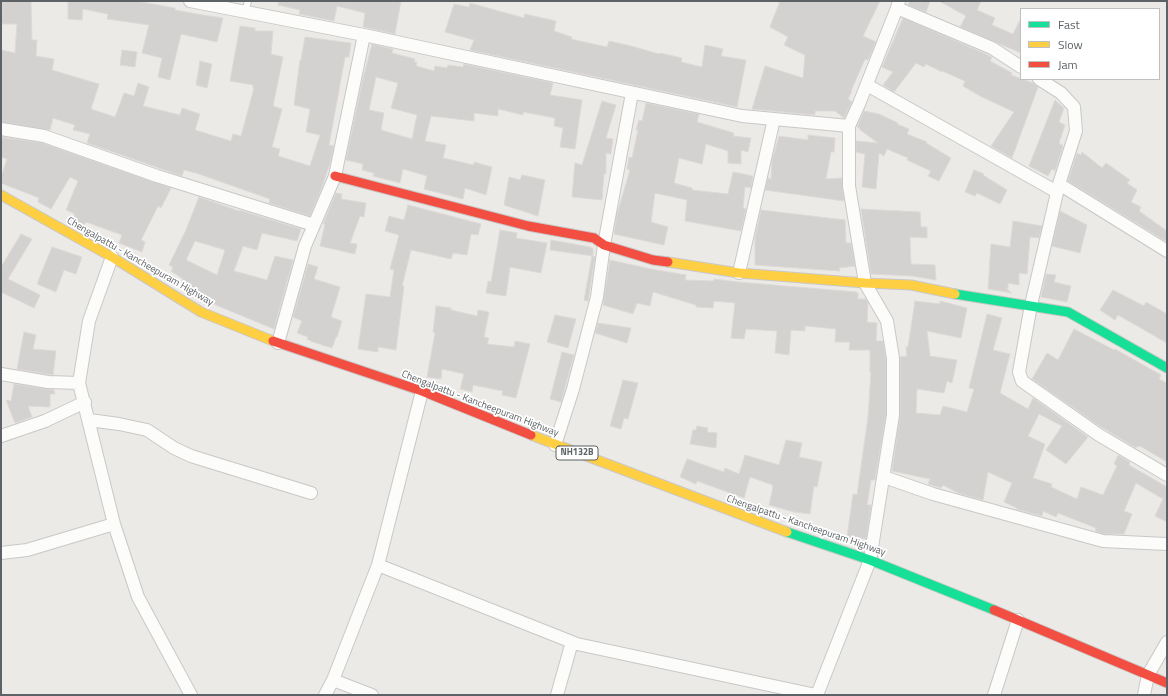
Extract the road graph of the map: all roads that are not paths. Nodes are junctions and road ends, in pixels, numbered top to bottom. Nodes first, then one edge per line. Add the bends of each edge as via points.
1 (190, 1) edge
2 (898, 5) edge
3 (246, 6) edge
4 (364, 35) junction
5 (1020, 66) edge
6 (1041, 80) edge
7 (867, 85) junction
8 (632, 93) junction
9 (774, 119) junction
10 (849, 126) junction
11 (1, 129) edge
12 (335, 176) junction
13 (1058, 188) junction
14 (1, 195) edge
15 (314, 226) junction
16 (604, 245) junction
17 (1167, 251) edge
18 (112, 257) junction
19 (739, 273) junction
20 (865, 283) junction
21 (1031, 305) junction
22 (278, 343) junction
23 (1167, 368) edge
24 (1, 374) edge
25 (79, 383) junction
26 (422, 391) junction
27 (85, 402) junction
28 (89, 420) junction
29 (1, 436) edge
30 (555, 445) junction
31 (1167, 475) edge
32 (884, 477) junction
33 (311, 493) dead end
34 (114, 524) junction
35 (1167, 544) edge
36 (1, 554) edge
37 (870, 560) junction
38 (378, 565) junction
39 (1018, 620) junction
40 (572, 642) junction
41 (1167, 642) edge
42 (1148, 675) junction
43 (333, 680) junction
44 (1167, 683) edge
45 (191, 695) edge
46 (325, 695) edge
47 (372, 695) edge
48 (557, 695) edge
49 (817, 695) edge
50 (994, 695) edge
51 (1144, 695) edge

1 - 3 street
2 - 5 street via 992,48
2 - 7 street
3 - 4 street
4 - 8 street
4 - 12 street
6 - 13 street via 1061,93 1074,107 1076,131
7 - 10 street
7 - 13 street
8 - 9 street via 742,116
8 - 16 street
9 - 10 street
9 - 19 street
10 - 20 street via 849,186
11 - 15 street via 44,136 157,176
12 - 15 street
12 - 16 main road via 528,226 594,238
13 - 17 street
13 - 21 street
14 - 18 main road, Chengalpattu - Kancheepuram Highway / NH132B
15 - 22 street via 305,246
16 - 19 main road via 653,260
16 - 30 street via 597,297 573,389
18 - 22 main road, Chengalpattu - Kancheepuram Highway / NH132B via 201,312
18 - 25 street via 89,321
19 - 20 main road
20 - 21 main road via 911,285
20 - 32 street via 887,321 893,358 893,415
21 - 23 main road via 1068,312
21 - 31 street via 1019,372 1022,381 1099,434
22 - 26 main road, Chengalpattu - Kancheepuram Highway / NH132B
24 - 25 street via 48,382
25 - 27 street
26 - 30 main road, Chengalpattu - Kancheepuram Highway / NH132B
26 - 38 street
27 - 28 street
27 - 29 street via 45,421
28 - 33 street via 147,430 191,456
28 - 34 street
30 - 37 main road, Chengalpattu - Kancheepuram Highway / NH132B via 807,540
32 - 35 street via 932,494 1104,541
32 - 37 street
34 - 36 street via 27,550
34 - 45 street via 138,597
37 - 39 main road, Chengalpattu - Kancheepuram Highway / NH132B
37 - 49 street
38 - 40 street
38 - 43 street
39 - 42 main road, Chengalpattu - Kancheepuram Highway / NH132B
39 - 50 street
40 - 48 street
40 - 49 street
41 - 42 street
42 - 44 main road, Chengalpattu - Kancheepuram Highway / NH132B
42 - 51 street
43 - 46 street
43 - 47 street

